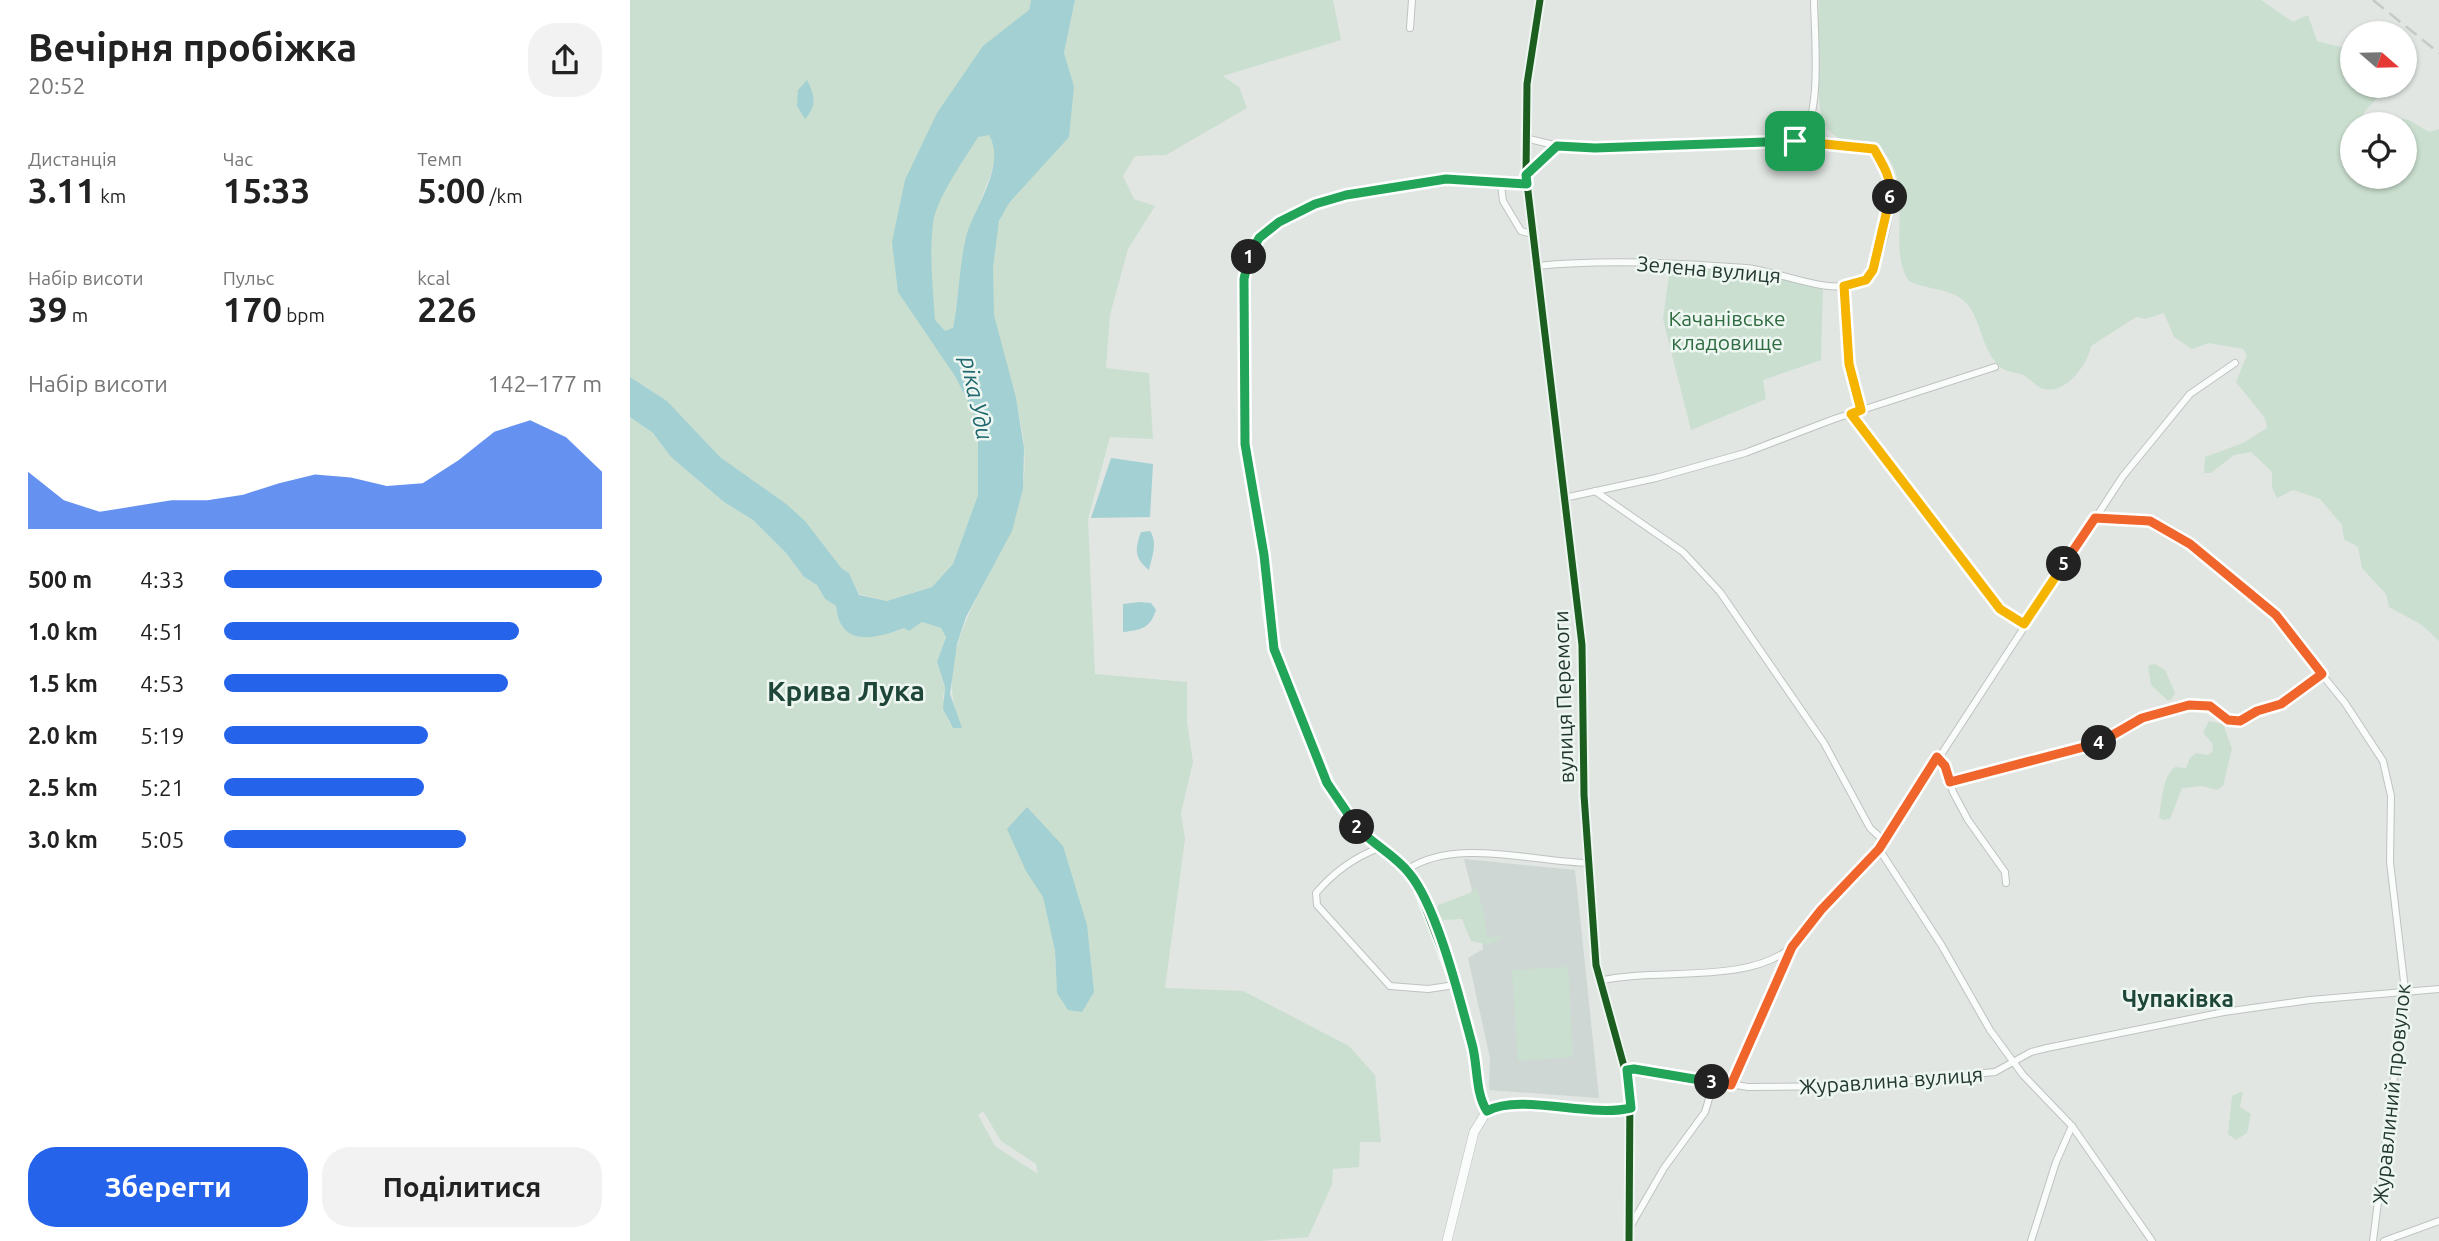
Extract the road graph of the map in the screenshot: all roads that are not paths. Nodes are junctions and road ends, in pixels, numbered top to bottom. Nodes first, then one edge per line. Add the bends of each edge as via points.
1 (1412, 0) edge
2 (1540, 0) edge
3 (1814, 0) edge
4 (1410, 28) dead end
5 (1525, 138) junction
6 (1795, 141) junction
7 (1557, 146) junction
8 (1526, 180) junction
9 (1501, 185) junction
10 (1532, 234) junction
11 (1537, 266) junction
12 (1844, 286) junction
13 (2235, 363) dead end
14 (1995, 367) dead end
15 (1861, 410) junction
16 (1851, 414) junction
17 (1595, 492) junction
18 (1564, 498) junction
19 (2095, 518) junction
20 (2024, 624) junction
21 (2322, 674) junction
22 (1937, 757) junction
23 (1950, 782) junction
24 (1884, 841) junction
25 (1379, 848) junction
26 (1879, 849) junction
27 (1588, 863) junction
28 (1407, 870) junction
29 (2006, 883) dead end
30 (1792, 947) junction
31 (1599, 981) junction
32 (1455, 985) junction
33 (2439, 989) edge
34 (2405, 990) junction
35 (2013, 1062) junction
36 (1627, 1070) junction
37 (1714, 1082) junction
38 (1731, 1085) junction
39 (1631, 1108) junction
40 (1487, 1111) junction
41 (2072, 1126) junction
42 (2439, 1221) edge
43 (1630, 1227) junction
44 (1447, 1241) edge
45 (1629, 1241) edge
46 (2031, 1241) edge
47 (2152, 1241) edge
48 (2374, 1241) edge
49 (2384, 1241) edge

1 - 4 street
2 - 5 street, вулиця Перемоги via 1529,63
3 - 6 street via 1813,109 1808,130
5 - 7 street
5 - 8 street, вулиця Перемоги
6 - 7 street
6 - 12 street via 1874,149 1885,168 1891,187 1882,244 1870,275 1858,284
7 - 8 street
8 - 9 street
8 - 10 street, вулиця Перемоги
9 - 10 street via 1503,201 1521,232
9 - 25 street via 1446,179 1324,201 1265,233 1245,269 1245,444 1274,649 1331,792 1350,820
10 - 11 street, вулиця Перемоги
11 - 12 street, Зелена вулиця via 1597,261 1745,268
11 - 18 street, вулиця Перемоги
12 - 15 street via 1849,364
13 - 19 street via 2187,398
14 - 15 street
15 - 16 street
16 - 17 street via 1735,456
16 - 20 street via 1989,598
17 - 18 street
17 - 24 street via 1683,552 1720,592 1824,743 1870,828
18 - 27 street, вулиця Перемоги via 1582,645
19 - 20 street
19 - 21 street, Журавлиний провулок via 2150,521 2182,538 2267,607
20 - 22 street
21 - 23 street via 2281,704 2240,721 2228,720 2200,705 2166,710 2093,745
21 - 34 street, Журавлиний провулок via 2383,761 2391,796 2390,862
22 - 23 street
22 - 24 street
23 - 29 street via 2004,872
24 - 26 street
25 - 28 street
25 - 32 street via 1326,882 1316,893 1317,905 1390,986 1428,989
26 - 30 street
26 - 35 street
27 - 28 street via 1469,854 1425,859
27 - 31 street, вулиця Перемоги
28 - 32 street via 1434,925
30 - 31 street via 1759,966
30 - 38 street
31 - 36 street, вулиця Перемоги
32 - 40 street
33 - 34 street, Журавлина вулиця
34 - 35 street, Журавлина вулиця via 2224,1012 2046,1048
34 - 48 street, Журавлиний провулок
35 - 38 street, Журавлина вулиця via 1995,1072 1915,1082 1789,1088
35 - 41 street
36 - 37 street, Журавлина вулиця
36 - 39 street, вулиця Перемоги
37 - 38 street, Журавлина вулиця
37 - 43 street via 1705,1112 1664,1168
39 - 40 street via 1597,1111 1510,1105
39 - 43 street, вулиця Перемоги
40 - 44 street via 1474,1132
41 - 46 street
41 - 47 street
42 - 49 street
43 - 45 street, вулиця Перемоги

